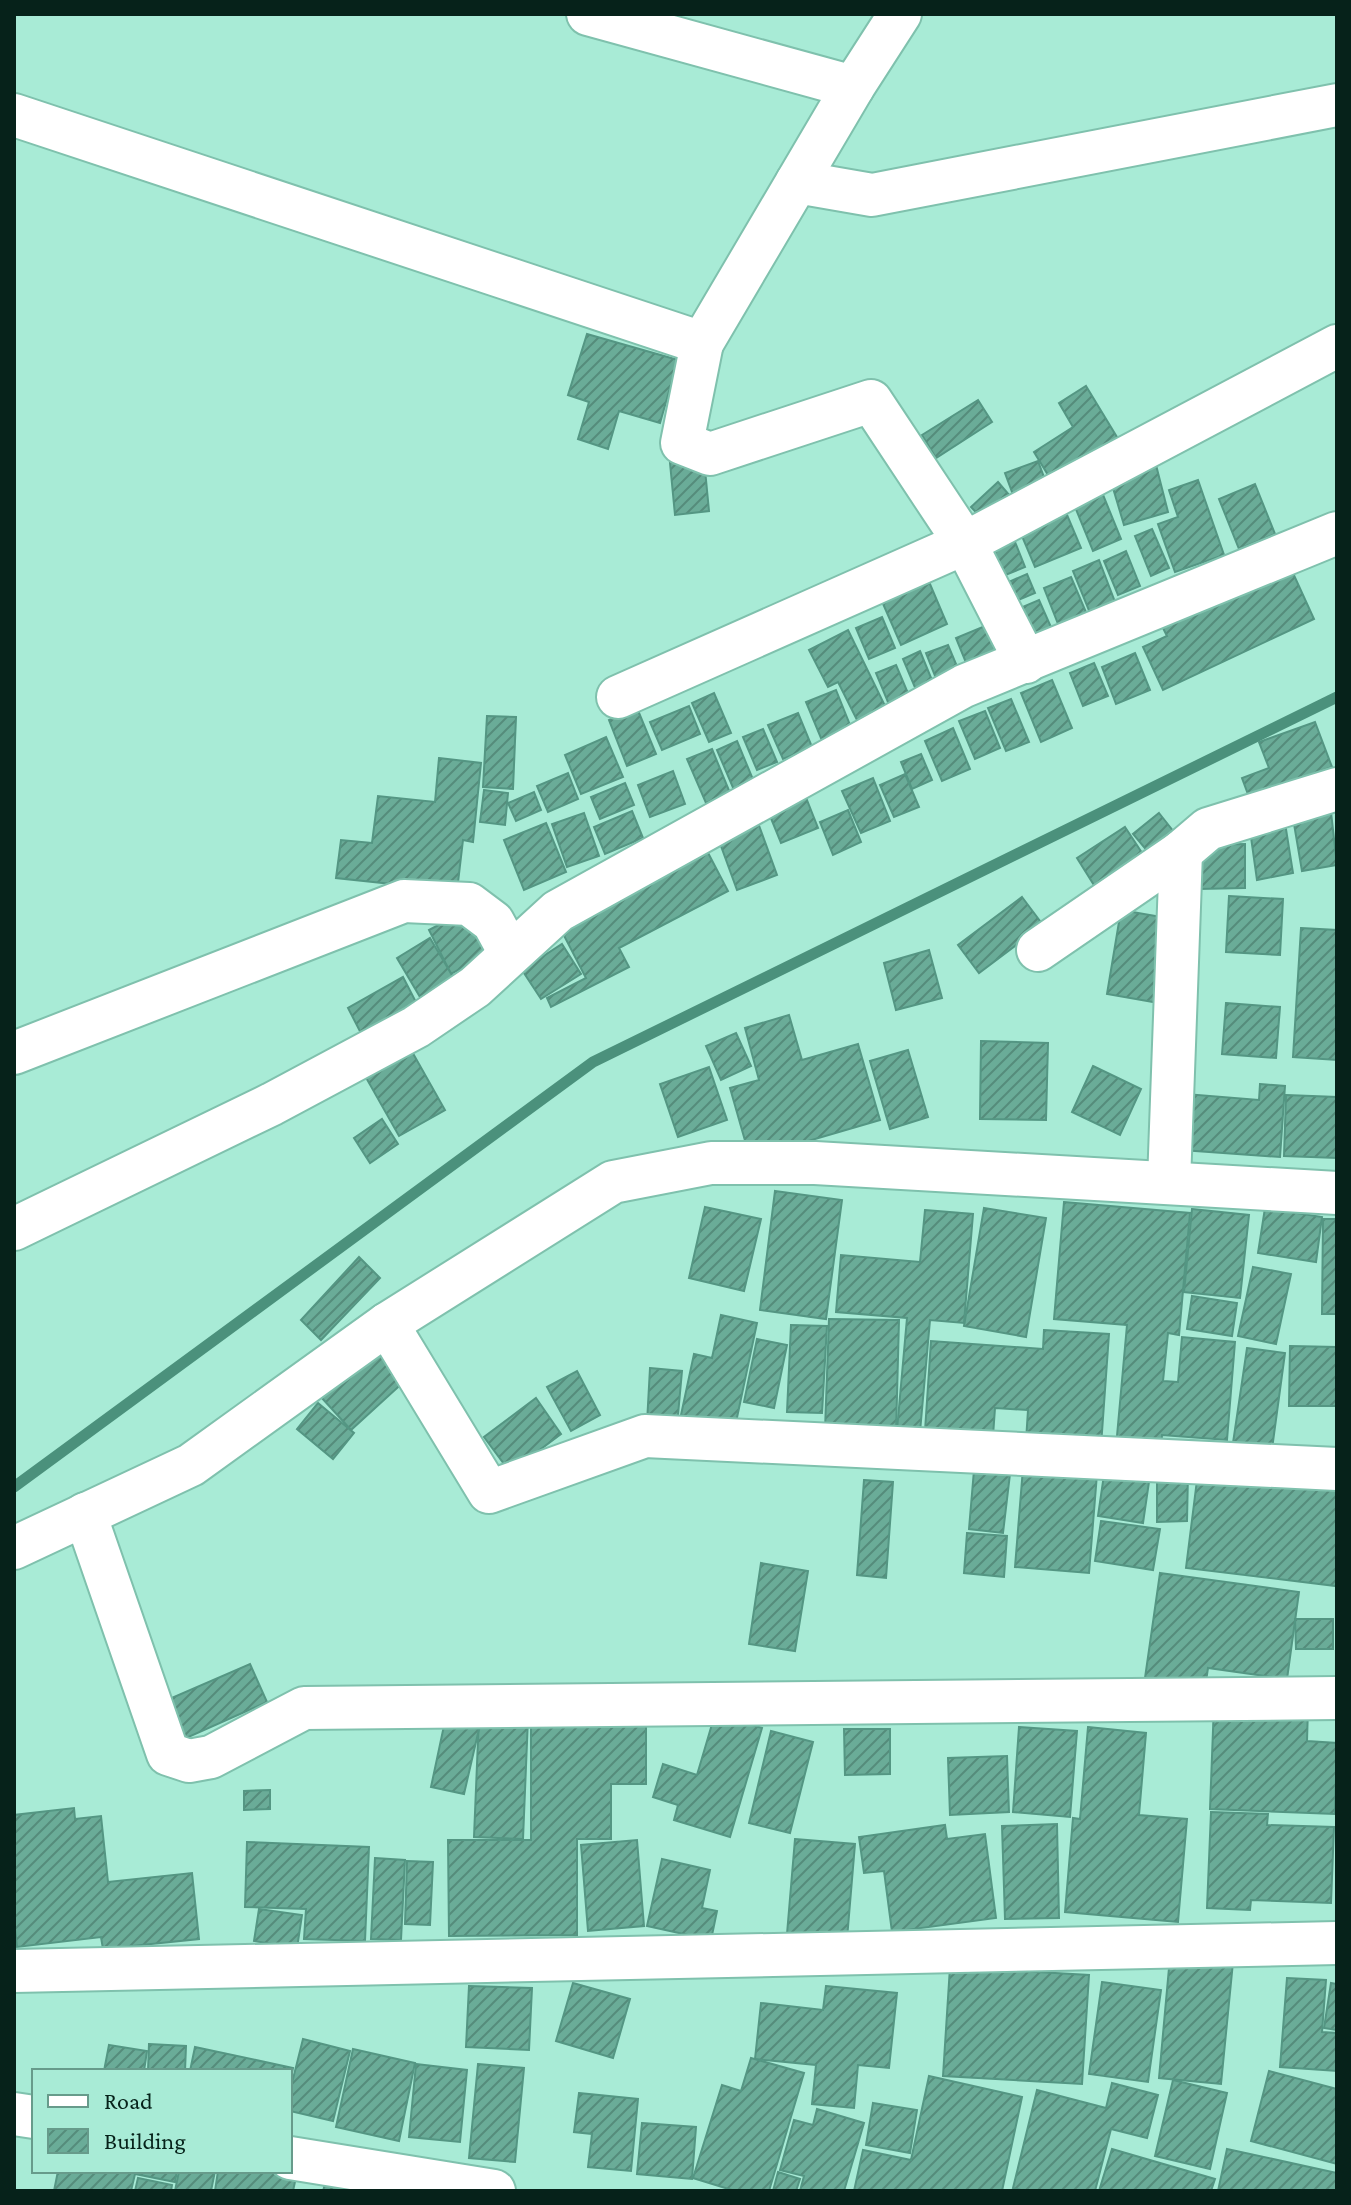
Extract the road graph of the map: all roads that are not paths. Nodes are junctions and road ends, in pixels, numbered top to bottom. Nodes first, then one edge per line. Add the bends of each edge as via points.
1 (588, 14) edge
2 (900, 14) edge
3 (853, 87) junction
4 (1337, 105) edge
5 (14, 115) edge
6 (797, 182) junction
7 (702, 343) junction
8 (1337, 346) edge
9 (1337, 533) edge
10 (965, 543) junction
11 (1026, 662) junction
12 (618, 697) dead end
13 (1337, 789) edge
14 (1181, 852) junction
15 (1038, 950) dead end
16 (510, 953) junction
17 (14, 1053) edge
18 (1169, 1182) junction
19 (1337, 1193) edge
20 (14, 1229) edge
21 (387, 1324) junction
22 (1337, 1469) edge
23 (85, 1514) junction
24 (14, 1548) edge
25 (1337, 1698) edge
26 (1337, 1943) edge
27 (14, 1970) edge
28 (292, 2158) edge
29 (494, 2191) edge

1 - 3 street
2 - 3 street
3 - 6 street
4 - 6 street via 872,195
5 - 7 street
6 - 7 street
7 - 10 street via 682,443 710,454 871,401
8 - 10 street
9 - 11 street
10 - 11 street
10 - 12 street
11 - 16 street via 964,686 558,911
13 - 14 street via 1208,829
14 - 15 street
14 - 18 street
16 - 17 street via 493,922 469,904 404,901
16 - 20 street via 475,987 416,1027 272,1104
18 - 19 street
18 - 21 street via 815,1163 711,1163 613,1182
21 - 22 street via 489,1492 645,1436
21 - 23 street via 191,1465
23 - 24 street
23 - 25 street via 168,1754 189,1761 211,1757 304,1708
26 - 27 street
28 - 29 street

